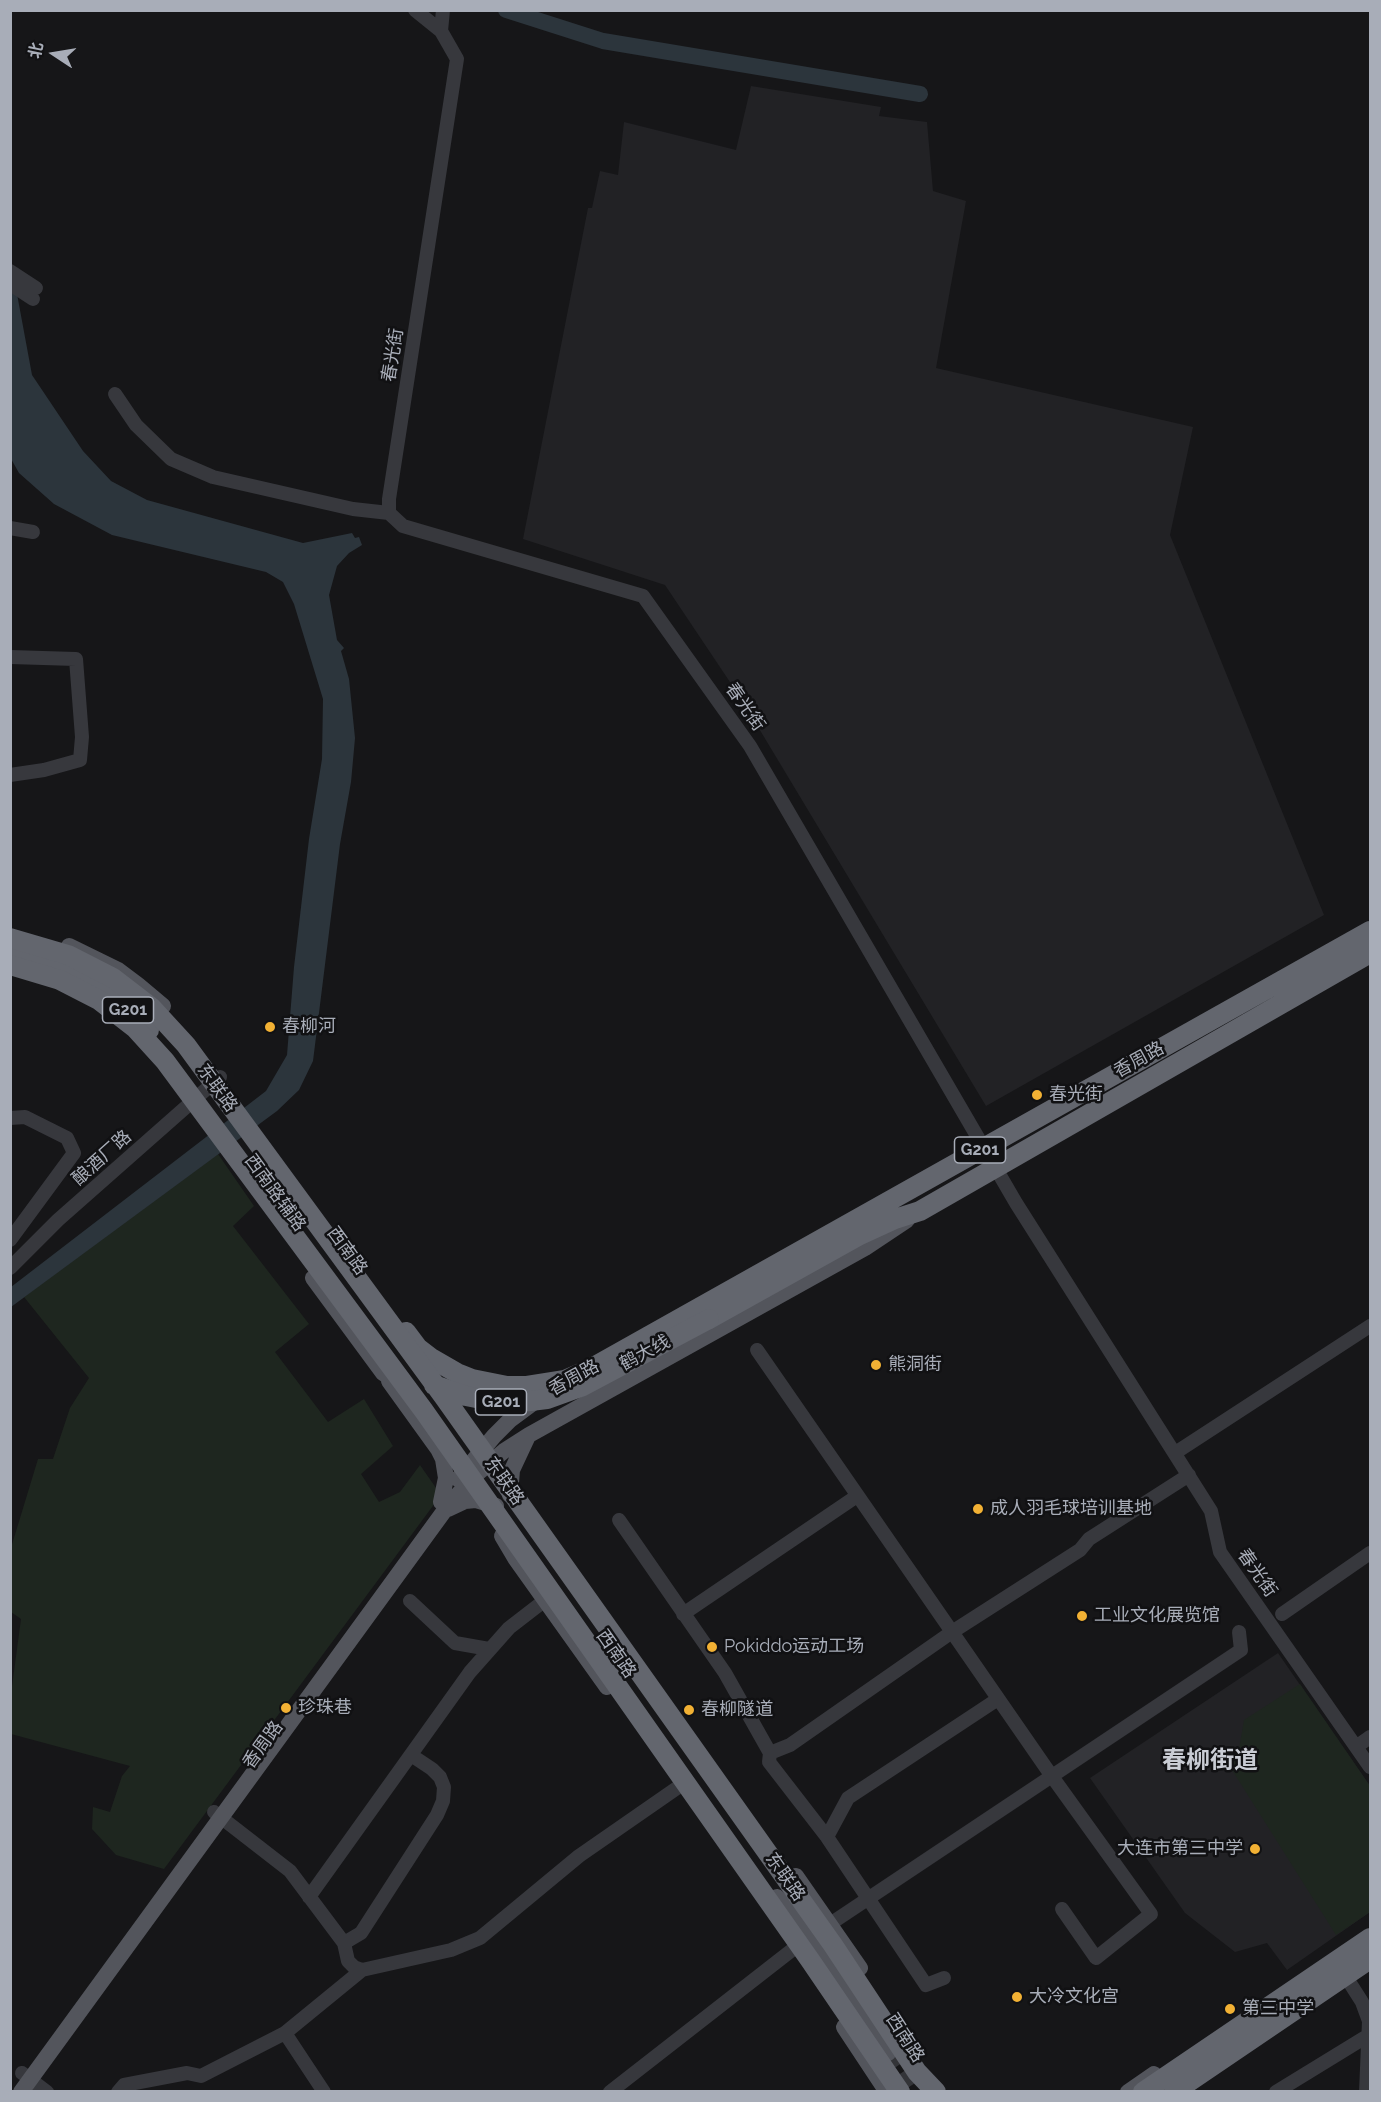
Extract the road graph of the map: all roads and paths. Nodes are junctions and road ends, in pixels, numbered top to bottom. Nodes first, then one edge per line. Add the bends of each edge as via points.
1 (415, 10) edge
2 (443, 10) edge
3 (441, 30) junction
4 (10, 272) edge
5 (10, 284) edge
6 (116, 394) dead end
7 (389, 513) junction
8 (10, 528) edge
9 (33, 532) dead end
10 (10, 657) edge
11 (10, 775) edge
12 (10, 930) edge
13 (1371, 931) edge
14 (10, 938) edge
15 (10, 947) edge
16 (1371, 953) edge
17 (10, 956) edge
18 (10, 965) edge
19 (10, 975) edge
20 (220, 1077) junction
21 (194, 1100) junction
22 (10, 1118) edge
23 (984, 1148) junction
24 (230, 1149) junction
25 (995, 1168) junction
26 (920, 1211) junction
27 (10, 1240) edge
28 (10, 1268) edge
29 (329, 1269) joint
30 (1371, 1326) edge
31 (418, 1348) junction
32 (757, 1350) dead end
33 (590, 1370) junction
34 (383, 1373) junction
35 (434, 1404) junction
36 (529, 1435) junction
37 (1175, 1453) junction
38 (480, 1469) junction
39 (1189, 1475) junction
40 (857, 1496) junction
41 (442, 1507) junction
42 (508, 1508) junction
43 (619, 1520) dead end
44 (1371, 1553) edge
45 (560, 1589) junction
46 (410, 1601) dead end
47 (683, 1614) junction
48 (1282, 1614) dead end
49 (952, 1632) junction
50 (1239, 1632) dead end
51 (489, 1649) junction
52 (998, 1698) junction
53 (1371, 1737) edge
54 (1356, 1747) junction
55 (770, 1753) junction
56 (411, 1755) junction
57 (1371, 1767) edge
58 (1051, 1775) junction
59 (730, 1783) junction
60 (677, 1788) junction
61 (218, 1815) junction
62 (733, 1818) junction
63 (827, 1837) junction
64 (751, 1891) junction
65 (309, 1897) junction
66 (868, 1898) junction
67 (791, 1908) junction
68 (1062, 1909) dead end
69 (830, 1924) junction
70 (1371, 1927) edge
71 (1371, 1938) edge
72 (344, 1943) junction
73 (792, 1950) junction
74 (1332, 1953) junction
75 (1371, 1959) edge
76 (1371, 1968) edge
77 (362, 1970) junction
78 (944, 1978) dead end
79 (1349, 1983) junction
80 (285, 2033) junction
81 (1369, 2035) junction
82 (888, 2053) tunnel mouth
83 (25, 2081) edge
84 (10, 2090) edge
85 (47, 2091) edge
86 (118, 2091) edge
87 (324, 2091) edge
88 (610, 2091) edge
89 (887, 2091) edge
90 (900, 2091) edge
91 (938, 2091) edge
92 (1128, 2091) edge
93 (1143, 2091) edge
94 (1174, 2091) edge
95 (1190, 2091) edge
96 (1276, 2091) edge
97 (1366, 2091) edge

1 - 3 street, 春光街
2 - 3 street
3 - 7 street, 春光街 via 457,59
4 - 5 street via 34,294
6 - 7 street via 136,424 171,459 213,477 353,509
7 - 23 street, 春光街 via 403,526 643,596 750,746
8 - 9 street
10 - 11 street via 76,658 82,737 80,760
12 - 20 main road via 72,947 125,975 177,1022
13 - 23 highway, 香周路 / G201
14 - 38 highway, 东联路, bridge via 91,965 133,992 170,1027 207,1074
15 - 20 highway, 西南路 / G201 via 65,963 108,985 146,1014 179,1050
16 - 25 highway, 香周路 / G201
17 - 21 highway, 西南路 / G201 via 64,971 123,1006 156,1037
18 - 38 highway, 东联路, bridge via 79,988 118,1014 150,1043 424,1411
19 - 21 main road via 56,988 94,1007 144,1048
20 - 21 street, 酿酒厂路
20 - 31 highway, 西南路 / G201
21 - 24 highway, 西南路 / G201
21 - 28 street, 酿酒厂路 via 58,1220
22 - 27 street via 25,1117 66,1138 74,1153
23 - 25 street, 春光街
23 - 33 highway, 香周路 / G201
24 - 29 highway, 西南路 / G201
24 - 34 main road, 西南路辅路
25 - 26 highway, 香周路 / G201
25 - 37 street, 春光街
26 - 29 highway, 鹤大线 / G201, bridge via 858,1236 566,1394 531,1402 479,1400 431,1384 406,1368
26 - 36 main road, 香周路 via 865,1248
30 - 37 street
31 - 33 highway, G201 via 457,1373 507,1386 545,1384
31 - 34 highway
31 - 35 main road, 西南路
32 - 40 street
33 - 38 main road, 香周路 via 548,1392 510,1420
34 - 35 main road, 西南路辅路
34 - 41 main road via 443,1459 446,1478
35 - 38 main road, 西南路辅路
36 - 38 main road, 香周路
36 - 42 main road via 512,1470
37 - 39 street, 春光街
38 - 41 main road, 香周路
38 - 42 main road, 西南路
38 - 59 main road, 西南路, bridge via 550,1532
38 - 60 main road, bridge via 515,1558
38 - 90 highway, 东联路, bridge
38 - 91 highway, 东联路, bridge via 833,1945 917,2072
39 - 49 street
39 - 54 street, 春光街 via 1211,1511 1220,1552
40 - 47 street
40 - 49 street
41 - 42 main road via 476,1500
41 - 61 main road, 香周路
42 - 45 main road, 西南路
42 - 62 main road, 西南路
43 - 47 street
44 - 48 street
45 - 51 street via 529,1611
45 - 67 main road, 西南路
46 - 51 street via 455,1643
47 - 55 street via 725,1673
49 - 52 street
49 - 55 street via 790,1745
50 - 58 street via 1241,1650
51 - 56 street
52 - 58 street
52 - 63 street via 848,1798
53 - 54 street
54 - 57 street, 春光街
55 - 63 street via 769,1762
56 - 65 street
56 - 72 street via 440,1778 443,1801 361,1934
58 - 66 street
58 - 68 street via 1151,1914 1096,1958
59 - 62 main road
59 - 69 main road, 西南路
60 - 64 main road
60 - 77 street via 579,1856 480,1938 451,1950
61 - 65 street via 290,1871
61 - 83 main road, 香周路
62 - 67 main road, 西南路
63 - 66 street
64 - 67 main road
64 - 73 main road
65 - 72 street
66 - 69 street
66 - 78 street via 927,1985
67 - 69 main road
67 - 73 main road
67 - 82 main road, 西南路
69 - 91 main road, 西南路
70 - 74 main road
71 - 93 highway, bridge
72 - 77 street via 348,1961
73 - 88 street
73 - 89 main road
74 - 79 street
74 - 92 main road
75 - 94 highway, bridge
76 - 79 main road
77 - 80 street
79 - 81 street via 1362,2002
79 - 95 main road
80 - 86 street via 201,2076 187,2073 124,2085
80 - 87 street
81 - 96 street
81 - 97 street
83 - 84 main road, 香周路
83 - 85 street

